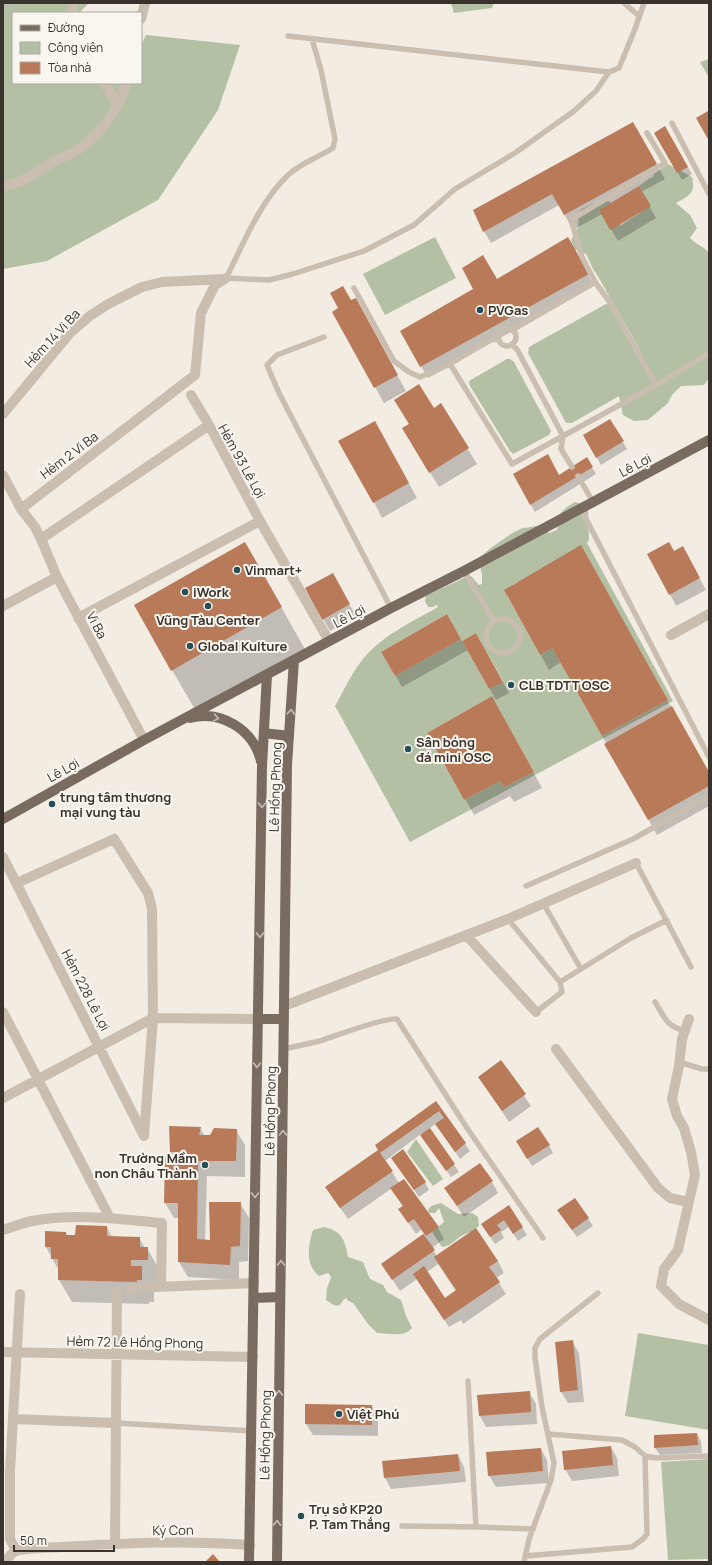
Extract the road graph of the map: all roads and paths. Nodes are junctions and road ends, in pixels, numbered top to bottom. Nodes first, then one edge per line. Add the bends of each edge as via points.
1 (145, 3) edge
2 (624, 3) edge
3 (644, 3) edge
4 (142, 15) edge
5 (639, 16) junction
6 (288, 36) dead end
7 (312, 39) junction
8 (609, 72) junction
9 (105, 84) edge
10 (126, 84) edge
11 (117, 105) junction
12 (672, 123) dead end
13 (647, 133) dead end
14 (3, 186) edge
15 (709, 194) edge
16 (226, 278) junction
17 (595, 282) junction
18 (354, 288) dead end
19 (512, 330) junction
20 (324, 336) dead end
21 (499, 338) junction
22 (512, 344) junction
23 (708, 355) edge
24 (450, 364) junction
25 (656, 385) junction
26 (191, 394) dead end
27 (3, 414) edge
28 (210, 425) junction
29 (563, 436) junction
30 (709, 440) edge
31 (572, 467) dead end
32 (3, 475) edge
33 (578, 476) dead end
34 (593, 502) junction
35 (20, 509) junction
36 (581, 509) junction
37 (260, 521) junction
38 (42, 539) junction
39 (464, 571) junction
40 (57, 577) junction
41 (3, 606) edge
42 (391, 608) junction
43 (709, 614) edge
44 (78, 618) junction
45 (494, 621) junction
46 (671, 635) dead end
47 (329, 641) junction
48 (294, 660) junction
49 (267, 675) junction
50 (178, 722) junction
51 (264, 733) junction
52 (289, 736) junction
53 (144, 740) junction
54 (709, 757) edge
55 (262, 766) junction
56 (709, 796) edge
57 (3, 818) edge
58 (3, 857) edge
59 (636, 863) joint
60 (17, 883) junction
61 (526, 886) dead end
62 (543, 904) junction
63 (508, 919) junction
64 (667, 920) junction
65 (466, 936) junction
66 (691, 967) dead end
67 (581, 969) junction
68 (560, 982) junction
69 (655, 1002) dead end
70 (284, 1006) junction
71 (3, 1012) edge
72 (536, 1012) joint
73 (153, 1018) junction
74 (258, 1019) junction
75 (284, 1019) junction
76 (689, 1019) dead end
77 (685, 1031) junction
78 (99, 1046) junction
79 (284, 1049) junction
80 (556, 1049) dead end
81 (679, 1062) junction
82 (709, 1070) edge
83 (39, 1078) junction
84 (3, 1098) edge
85 (688, 1202) junction
86 (110, 1218) junction
87 (3, 1230) edge
88 (543, 1238) dead end
89 (254, 1283) junction
90 (161, 1287) junction
91 (131, 1288) dead end
92 (116, 1291) dead end
93 (598, 1293) dead end
94 (20, 1294) dead end
95 (280, 1297) junction
96 (254, 1298) junction
97 (709, 1320) edge
98 (3, 1352) edge
99 (16, 1352) junction
100 (116, 1354) junction
101 (253, 1357) junction
102 (468, 1381) dead end
103 (13, 1419) junction
104 (116, 1423) junction
105 (252, 1431) junction
106 (548, 1434) junction
107 (645, 1456) junction
108 (709, 1456) edge
109 (402, 1526) dead end
110 (476, 1527) junction
111 (533, 1529) junction
112 (115, 1544) junction
113 (250, 1545) junction
114 (16, 1551) junction
115 (524, 1559) edge
116 (6, 1562) edge
117 (250, 1562) edge
118 (276, 1562) edge

1 - 4 street
2 - 5 lane
3 - 5 lane
5 - 8 lane via 619,68
6 - 7 lane
7 - 8 lane
7 - 16 lane via 335,139 333,148 289,175 278,187 257,217
8 - 16 lane via 596,91 574,111 515,153 455,189 414,225 364,251 293,274 269,280
9 - 11 street
10 - 11 street via 124,94
11 - 14 street via 109,119 84,146 29,178
12 - 15 lane
13 - 17 lane via 665,164 571,220 582,257
16 - 27 street, Hẻm 14 Vi Ba via 162,282 142,287 91,314 70,333
16 - 35 street, Hẻm 2 Vi Ba via 215,285 200,313 195,375
17 - 19 lane
17 - 25 lane via 609,301
18 - 24 lane via 394,361 420,377
19 - 21 lane via 502,330
19 - 22 lane via 516,338
20 - 42 lane via 277,355 267,365 279,393
21 - 22 lane via 504,345
21 - 24 lane via 490,340
22 - 29 lane
23 - 25 lane
24 - 29 lane via 512,464
25 - 29 lane
26 - 28 street
28 - 37 street, Hẻm 93 Lê Lợi
28 - 38 street, Hẻm 93 Lê Lợi
29 - 31 lane via 561,448
30 - 34 main road, Lê Lợi
32 - 35 street
33 - 34 lane
34 - 36 main road, Lê Lợi
35 - 38 street
36 - 39 main road, Lê Lợi
36 - 54 lane
37 - 44 street
37 - 47 street, Hẻm 93 Lê Lợi
38 - 40 street
39 - 42 main road, Lê Lợi
39 - 45 lane
40 - 41 street
40 - 44 street, Vi Ba
42 - 47 main road, Lê Lợi
43 - 46 street
44 - 53 street, Vi Ba
45 - 45 lane via 487,629 489,646 492,650 503,653 514,650 520,640 519,628 510,620
47 - 48 main road, Lê Lợi
48 - 49 main road, Lê Lợi
52 -> 48 main road, Lê Hồng Phong
49 - 50 main road, Lê Lợi
49 - 51 main road, Lê Hồng Phong
50 - 53 main road, Lê Lợi
50 -> 55 main road via 194,717 229,721 250,738
51 - 52 main road
51 - 55 main road, Lê Hồng Phong
52 - 70 main road, Lê Hồng Phong
53 - 57 main road, Lê Lợi
55 -> 74 main road, Lê Hồng Phong
56 - 61 lane via 633,839
58 - 60 street, Hẻm 228 Lê Lợi
59 - 62 street
59 - 64 lane
60 - 73 street via 114,839 148,893 152,909
60 - 78 street, Hẻm 228 Lê Lợi
62 - 63 street
62 - 67 lane
63 - 65 street
63 - 68 lane
64 - 66 lane
64 - 67 lane via 631,938
65 - 70 street
65 - 72 street
67 - 68 lane
68 - 72 lane via 562,992
69 - 77 lane via 673,1028
70 - 75 main road, Lê Hồng Phong
71 - 83 street
73 - 74 street
73 - 78 street
73 - 78 street, Hẻm 228 Lê Lợi via 144,1136
74 - 75 main road
74 -> 89 main road, Lê Hồng Phong
75 - 79 main road, Lê Hồng Phong
76 - 77 street
77 - 81 street
78 - 83 street
79 - 88 lane via 397,1019 467,1128
95 -> 79 main road, Lê Hồng Phong
80 - 85 street via 658,1188 670,1198
81 - 82 lane
81 - 85 street via 672,1099 684,1128 695,1175
83 - 84 street
83 - 86 street
85 - 97 street via 678,1250 664,1269 662,1286 679,1304
86 - 87 street via 66,1217 38,1220
86 - 90 street via 162,1223
89 - 90 street
89 - 96 main road, Lê Hồng Phong
90 - 91 street
92 - 100 street
93 - 106 lane via 540,1339 535,1348
94 - 99 street
95 - 96 main road
118 -> 95 main road, Lê Hồng Phong
96 - 101 main road, Lê Hồng Phong
98 - 99 street, Hẻm 72 Lê Hồng Phong
99 - 100 street, Hẻm 72 Lê Hồng Phong
99 - 103 street
100 - 101 street, Hẻm 72 Lê Hồng Phong
100 - 104 street
101 - 105 main road, Lê Hồng Phong
102 - 110 lane
103 - 104 street
103 - 114 street via 10,1540
104 - 105 lane
104 - 112 street
105 - 113 main road, Lê Hồng Phong
106 - 107 lane via 622,1440
106 - 111 lane via 554,1463
107 - 108 lane
107 - 115 lane via 647,1534 644,1539 632,1547
109 - 110 lane
110 - 111 lane
111 - 115 lane
112 - 113 street, Ký Con via 214,1542
112 - 114 street, Ký Con
113 - 117 main road, Lê Hồng Phong
114 - 116 street

